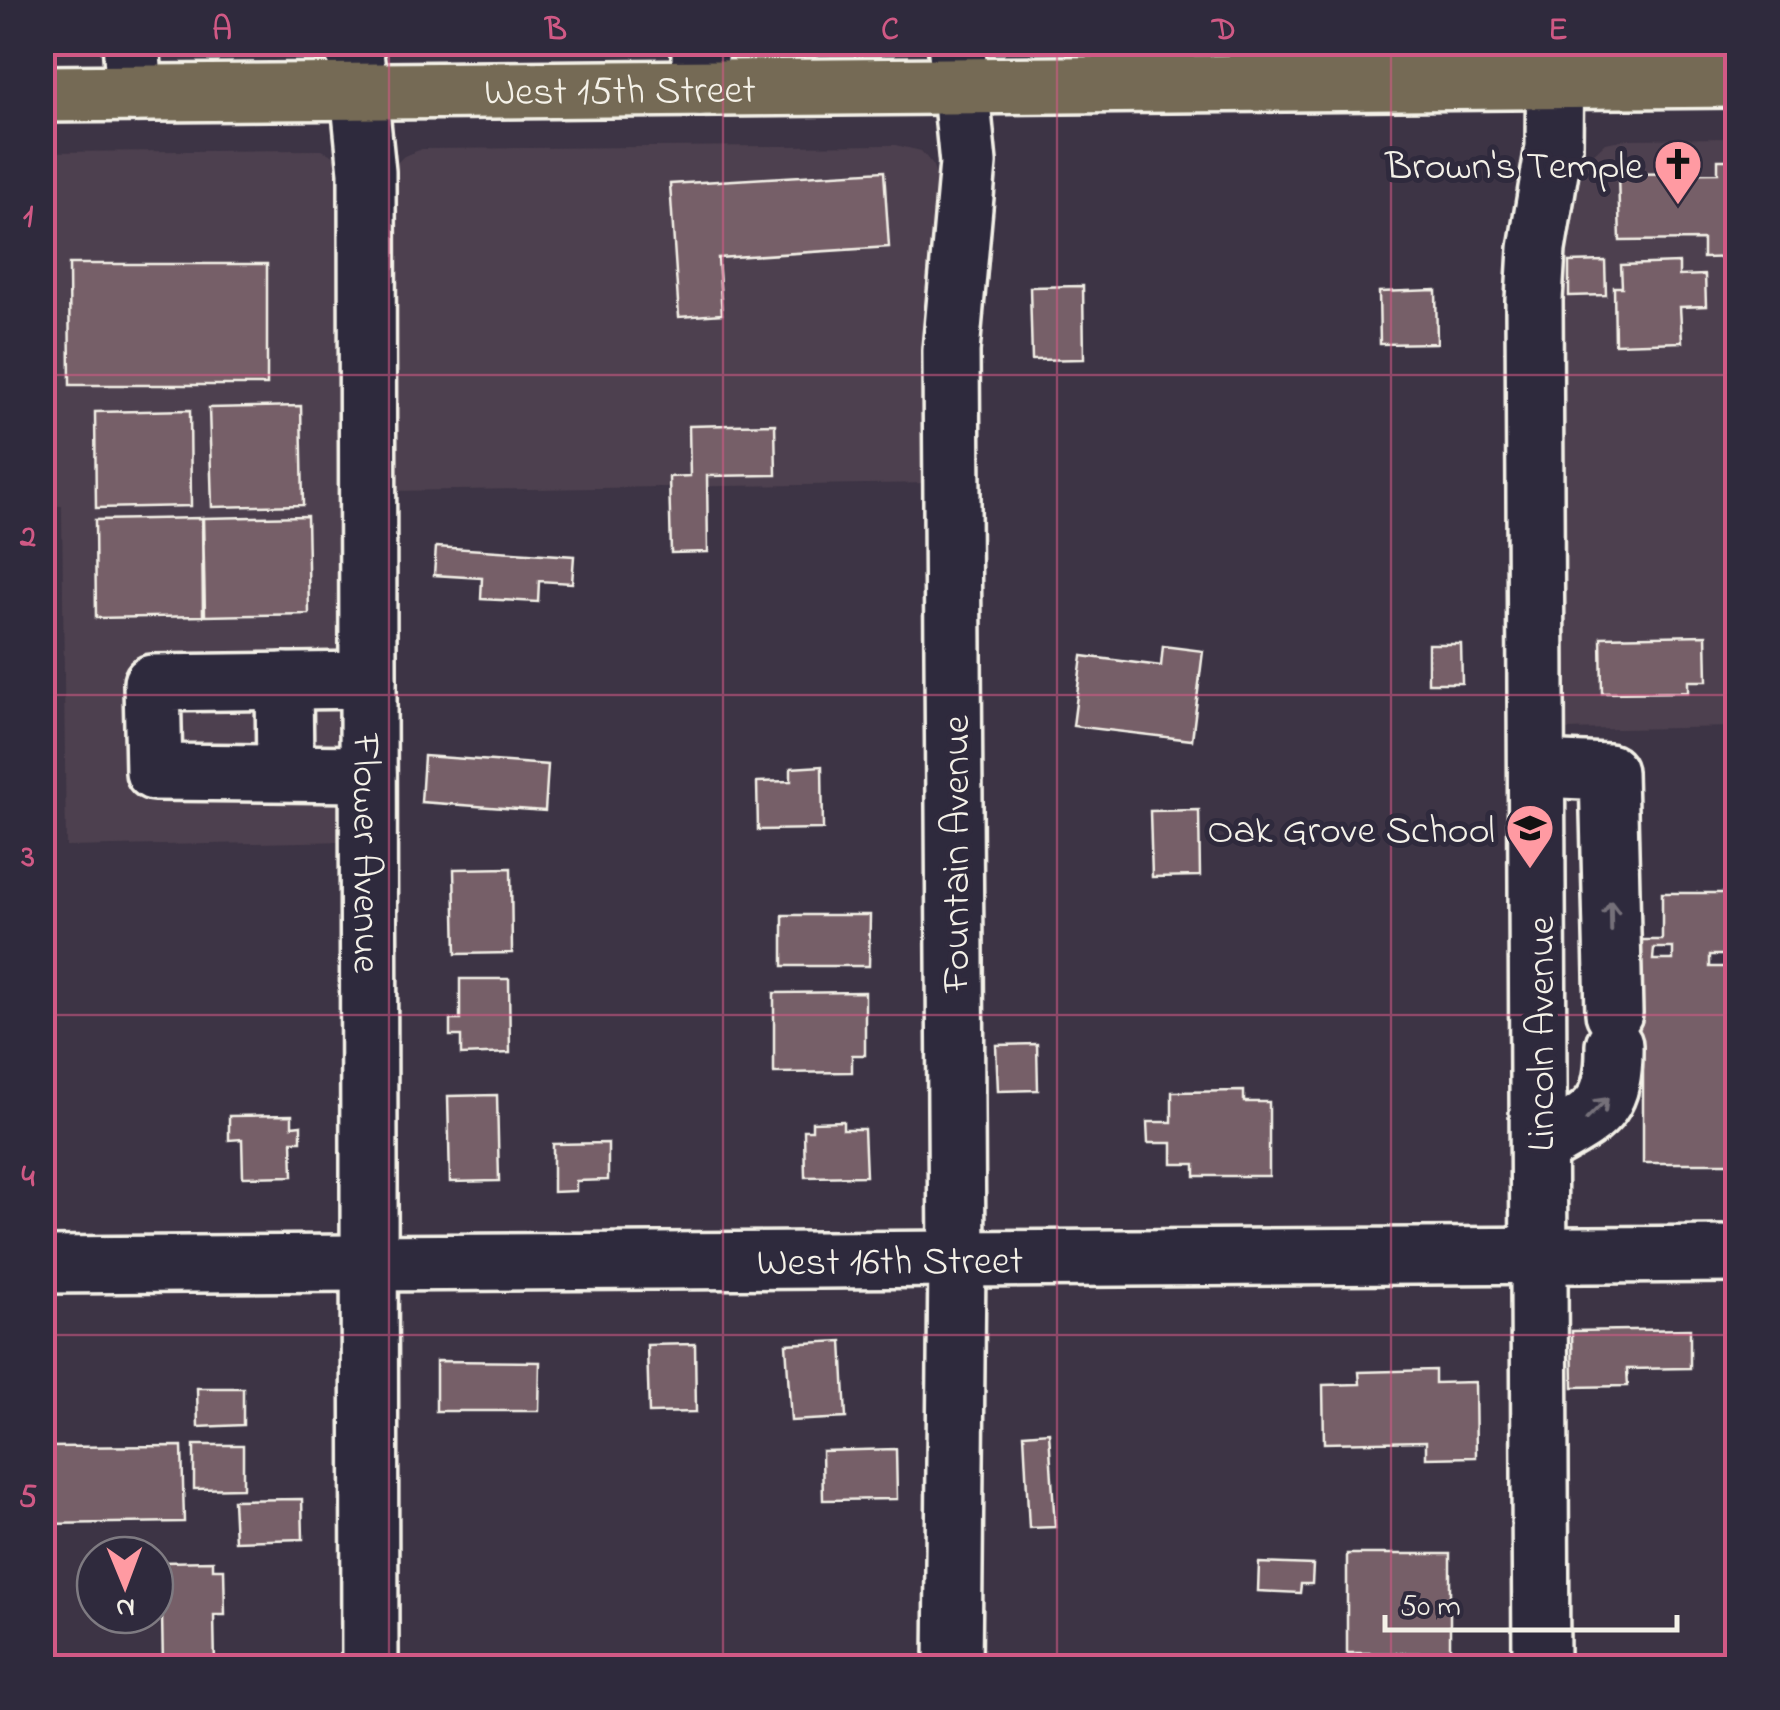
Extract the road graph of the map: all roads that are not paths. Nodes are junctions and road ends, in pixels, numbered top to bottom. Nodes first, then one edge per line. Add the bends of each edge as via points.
1 (1556, 61) edge
2 (959, 64) edge
3 (700, 65) edge
4 (356, 67) edge
5 (133, 68) edge
6 (1738, 79) edge
7 (42, 94) edge
8 (368, 680) junction
9 (284, 681) junction
10 (1538, 769) junction
11 (286, 772) junction
12 (368, 774) junction
13 (1540, 1146) junction
14 (1738, 1254) edge
15 (1540, 1256) junction
16 (957, 1261) junction
17 (368, 1262) junction
18 (42, 1265) edge
19 (370, 1668) edge
20 (953, 1668) edge
21 (1542, 1668) edge

1 - 2 highway, West 15th Street
1 - 6 highway, West 15th Street
1 - 10 street, Lincoln Avenue via 1554,147 1534,300
2 - 3 highway, West 15th Street
2 - 16 street, Fountain Avenue via 968,163 952,351
3 - 4 highway, West 15th Street
4 - 5 highway, West 15th Street
4 - 8 street, Flower Avenue via 367,172
5 - 7 highway, West 15th Street
8 - 9 street
8 - 12 street, Flower Avenue
9 - 11 street
9 - 11 street via 152,684 152,701 154,772
10 - 13 street, Lincoln Avenue
13 -> 10 street via 1594,1116 1608,1097 1614,1029 1608,772
11 - 12 street
12 - 17 street, Flower Avenue
13 - 15 street, Lincoln Avenue
14 - 15 street, West 16th Street
15 - 16 street, West 16th Street
15 - 21 street, Lincoln Avenue
16 - 17 street, West 16th Street
16 - 20 street, Fountain Avenue
17 - 18 street, West 16th Street
17 - 19 street, Flower Avenue

